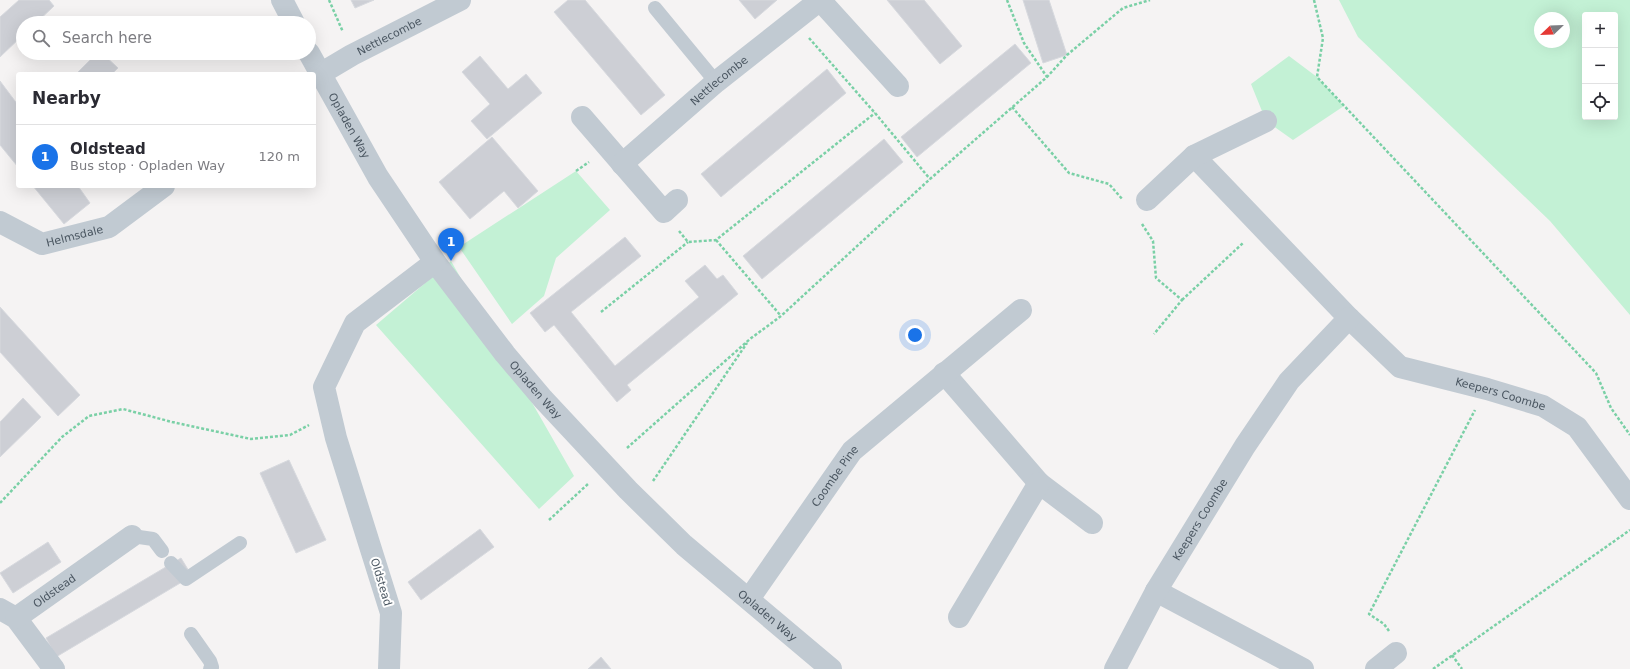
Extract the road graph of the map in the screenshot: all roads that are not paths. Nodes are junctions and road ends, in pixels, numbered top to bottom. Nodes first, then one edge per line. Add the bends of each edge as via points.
1 (282, 0) edge
2 (460, 0) edge
3 (655, 8) dead end
4 (290, 16) edge
5 (313, 60) edge
6 (320, 74) junction
7 (716, 82) junction
8 (898, 86) dead end
9 (582, 117) dead end
10 (1266, 121) dead end
11 (1194, 156) junction
12 (622, 164) junction
13 (161, 188) edge
14 (1147, 200) dead end
15 (670, 206) road end
16 (0, 222) edge
17 (435, 262) junction
18 (1021, 310) dead end
19 (1349, 318) junction
20 (944, 373) junction
21 (1039, 484) junction
22 (1630, 499) edge
23 (1092, 523) dead end
24 (132, 536) joint
25 (240, 543) dead end
26 (162, 551) dead end
27 (171, 563) dead end
28 (1156, 591) junction
29 (749, 599) junction
30 (8, 613) edge
31 (959, 616) dead end
32 (191, 634) dead end
33 (1394, 644) road end
34 (54, 669) edge
35 (210, 669) edge
36 (391, 669) edge
37 (831, 669) edge
38 (1115, 669) edge
39 (1303, 669) edge
40 (1376, 669) edge

1 - 4 street
2 - 6 street, Nettlecombe
3 - 7 lane
5 - 6 street, Opladen Way
6 - 17 street, Opladen Way via 378,177
7 - 8 street, Nettlecombe via 820,0
7 - 12 street, Nettlecombe
9 - 12 street
10 - 11 street
11 - 14 street
11 - 19 street, Keepers Coombe
12 - 15 street
13 - 16 street, Helmsdale via 109,227 42,244
17 - 29 street, Opladen Way via 543,399 628,490 684,545
17 - 36 street, Oldstead via 355,322 324,387 336,438 391,613
18 - 20 street, Coombe Pine
19 - 22 street, Keepers Coombe via 1400,367 1544,406 1577,427
19 - 28 street, Keepers Coombe via 1289,381 1245,446
20 - 21 street
20 - 29 street, Coombe Pine via 852,451
21 - 23 street
21 - 31 street
24 - 26 lane via 153,539
24 - 30 street, Oldstead
25 - 27 lane via 186,580
28 - 38 street, Keepers Coombe
28 - 39 street
29 - 37 street, Opladen Way
30 - 34 street, Oldstead
32 - 35 lane via 210,661
33 - 40 street

